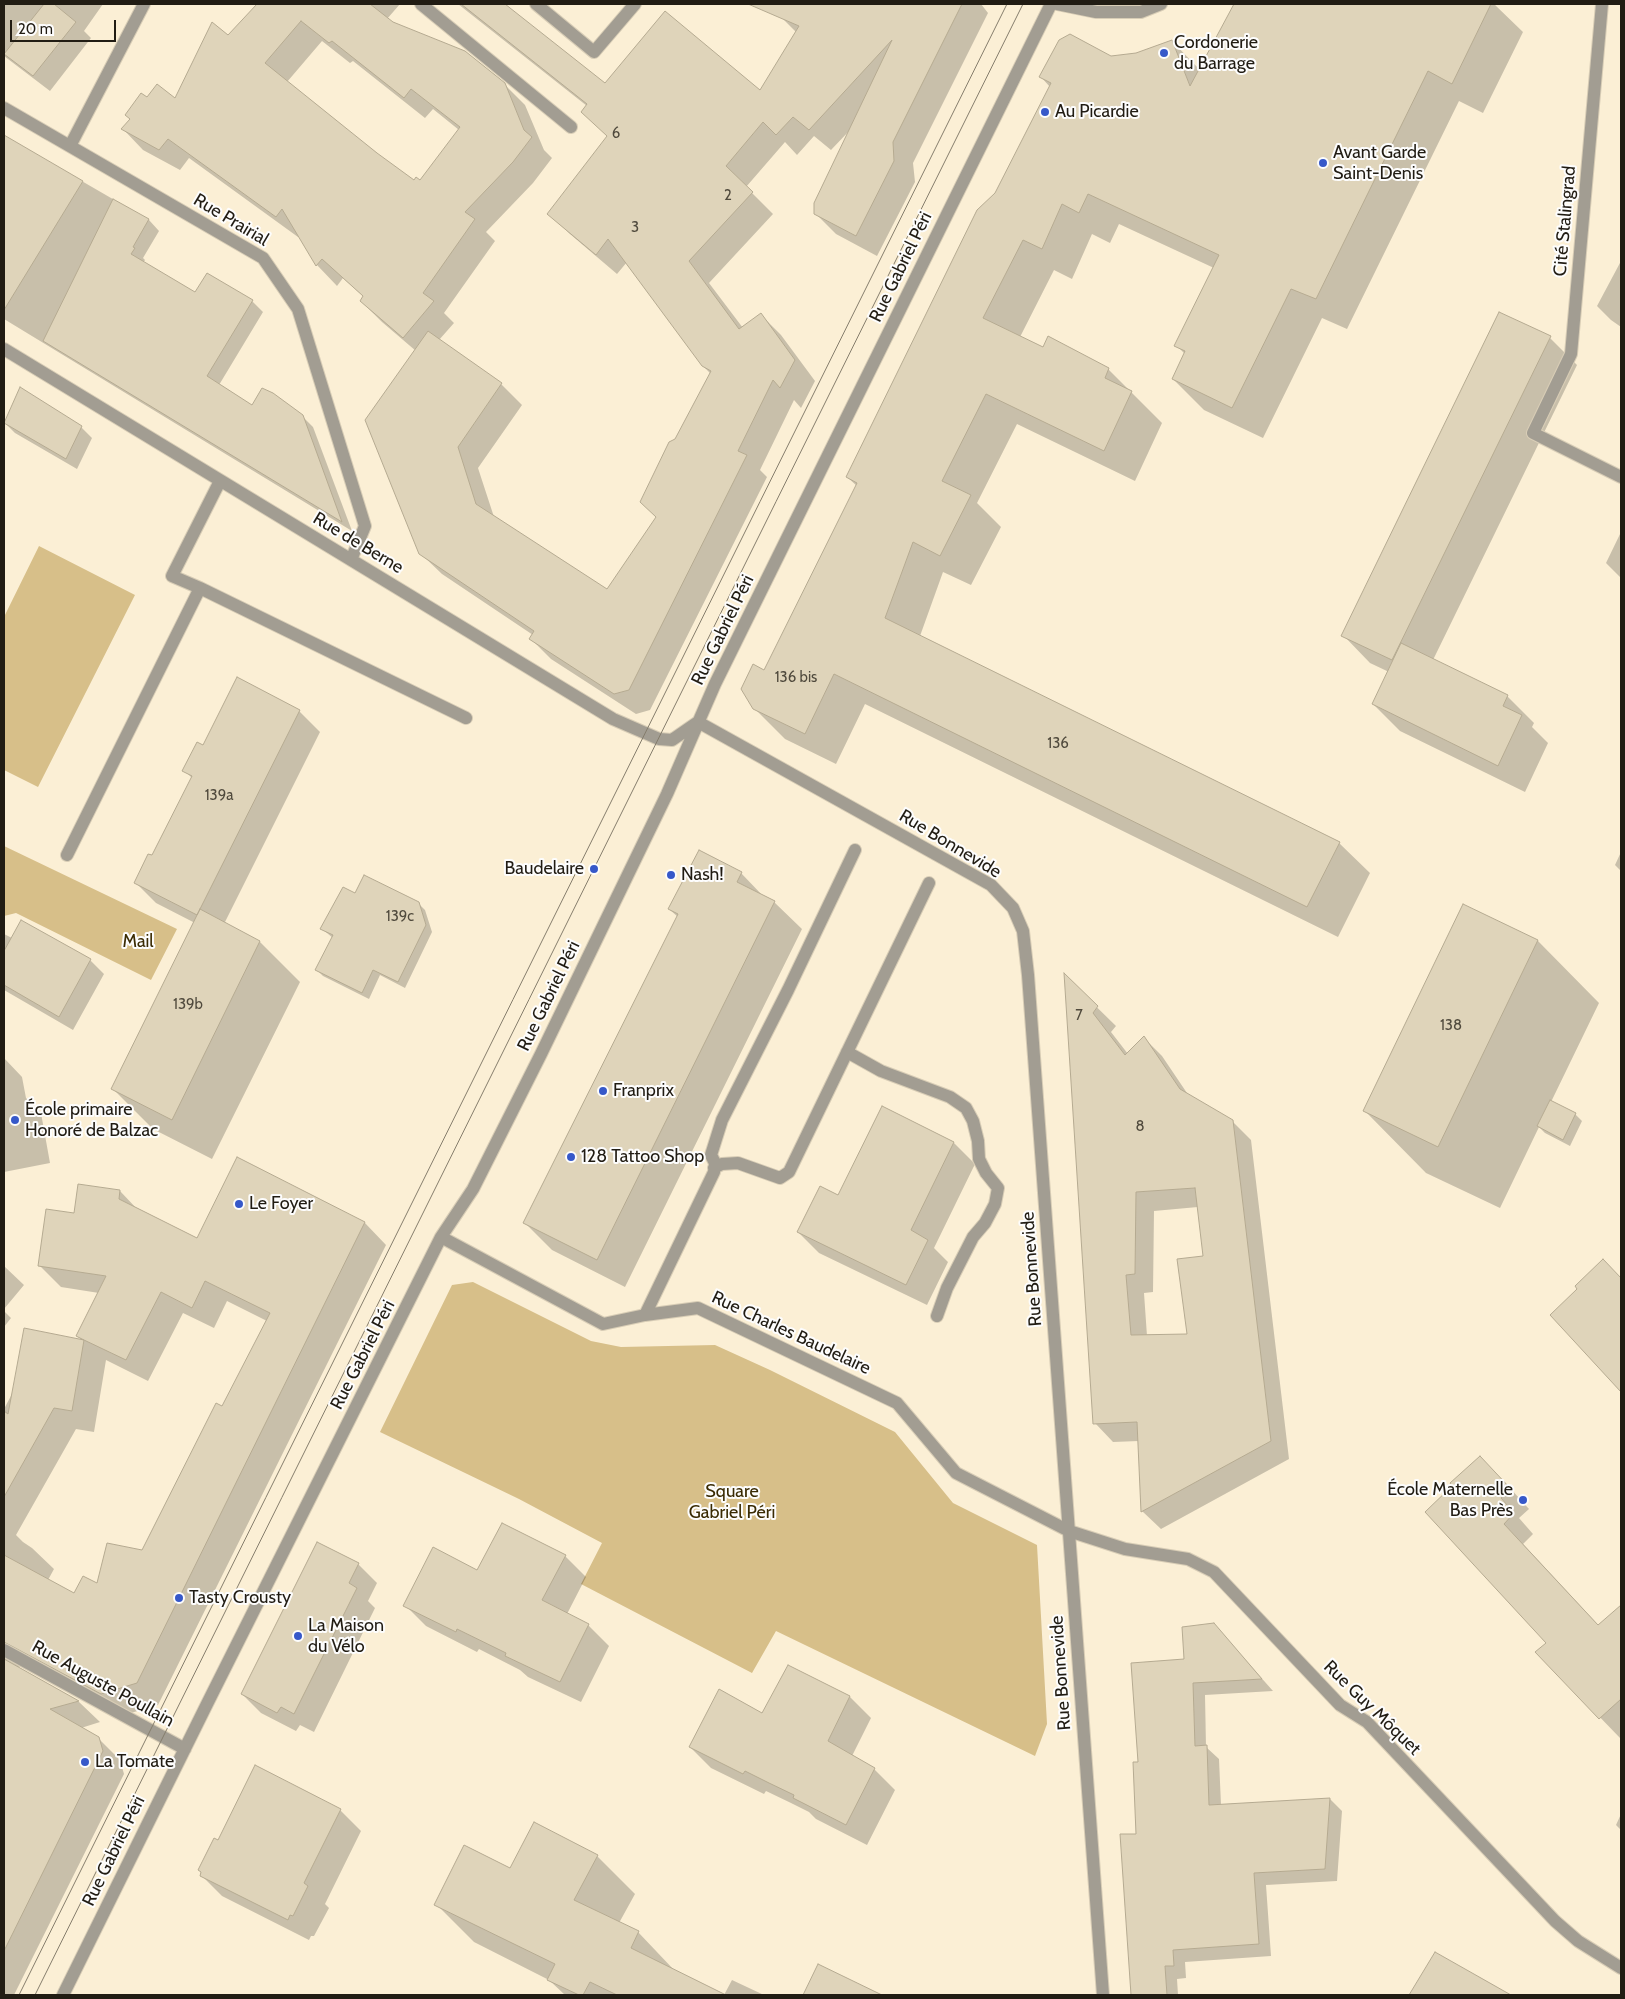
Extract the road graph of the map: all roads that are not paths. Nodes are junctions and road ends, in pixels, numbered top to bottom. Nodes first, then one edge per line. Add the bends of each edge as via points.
1 (144, 4) edge
2 (421, 4) edge
3 (536, 4) edge
4 (635, 4) edge
5 (1051, 4) edge
6 (1057, 4) edge
7 (1161, 4) edge
8 (1602, 4) edge
9 (4, 108) edge
10 (571, 127) dead end
11 (70, 146) junction
12 (4, 349) edge
13 (1621, 477) edge
14 (220, 481) junction
15 (351, 560) junction
16 (200, 588) junction
17 (466, 718) dead end
18 (698, 722) junction
19 (855, 850) dead end
20 (67, 855) dead end
21 (929, 883) dead end
22 (847, 1052) junction
23 (714, 1168) junction
24 (441, 1237) junction
25 (645, 1315) junction
26 (937, 1316) dead end
27 (1068, 1532) junction
28 (4, 1650) edge
29 (185, 1749) junction
30 (1621, 1968) edge
31 (63, 1995) edge
32 (1103, 1995) edge

1 - 11 street
2 - 10 street
3 - 4 street via 594,52
5 - 18 street, Rue Gabriel Péri
6 - 7 street via 1096,12 1141,12
8 - 13 street, Cité Stalingrad via 1571,354 1533,433
9 - 11 street, Rue Prairial
11 - 15 street, Rue Prairial via 263,258 298,309 365,526
12 - 14 street, Rue de Berne
14 - 15 street, Rue de Berne
14 - 16 street via 172,576
15 - 18 street, Rue de Berne via 613,719 659,739 672,740
16 - 17 street
16 - 20 street
18 - 24 street, Rue Gabriel Péri via 667,794 528,1079 473,1189
18 - 27 street, Rue Bonnevide via 991,885 1013,908 1023,930 1028,975
19 - 23 street via 722,1120 711,1155
21 - 22 street
22 - 23 street via 789,1172 780,1178 738,1163
22 - 26 street via 866,1064 950,1097 966,1108 978,1140 979,1159 998,1188 995,1204 985,1223 973,1236
23 - 25 street
24 - 25 street, Rue Charles Baudelaire via 603,1324
24 - 29 street, Rue Gabriel Péri
25 - 27 street, Rue Charles Baudelaire via 698,1308 897,1403 956,1473
27 - 30 street, Rue Guy Môquet via 1125,1549 1188,1558 1214,1572 1340,1705 1367,1722 1550,1915 1578,1941
27 - 32 street, Rue Bonnevide
28 - 29 street, Rue Auguste Poullain
29 - 31 street, Rue Gabriel Péri

